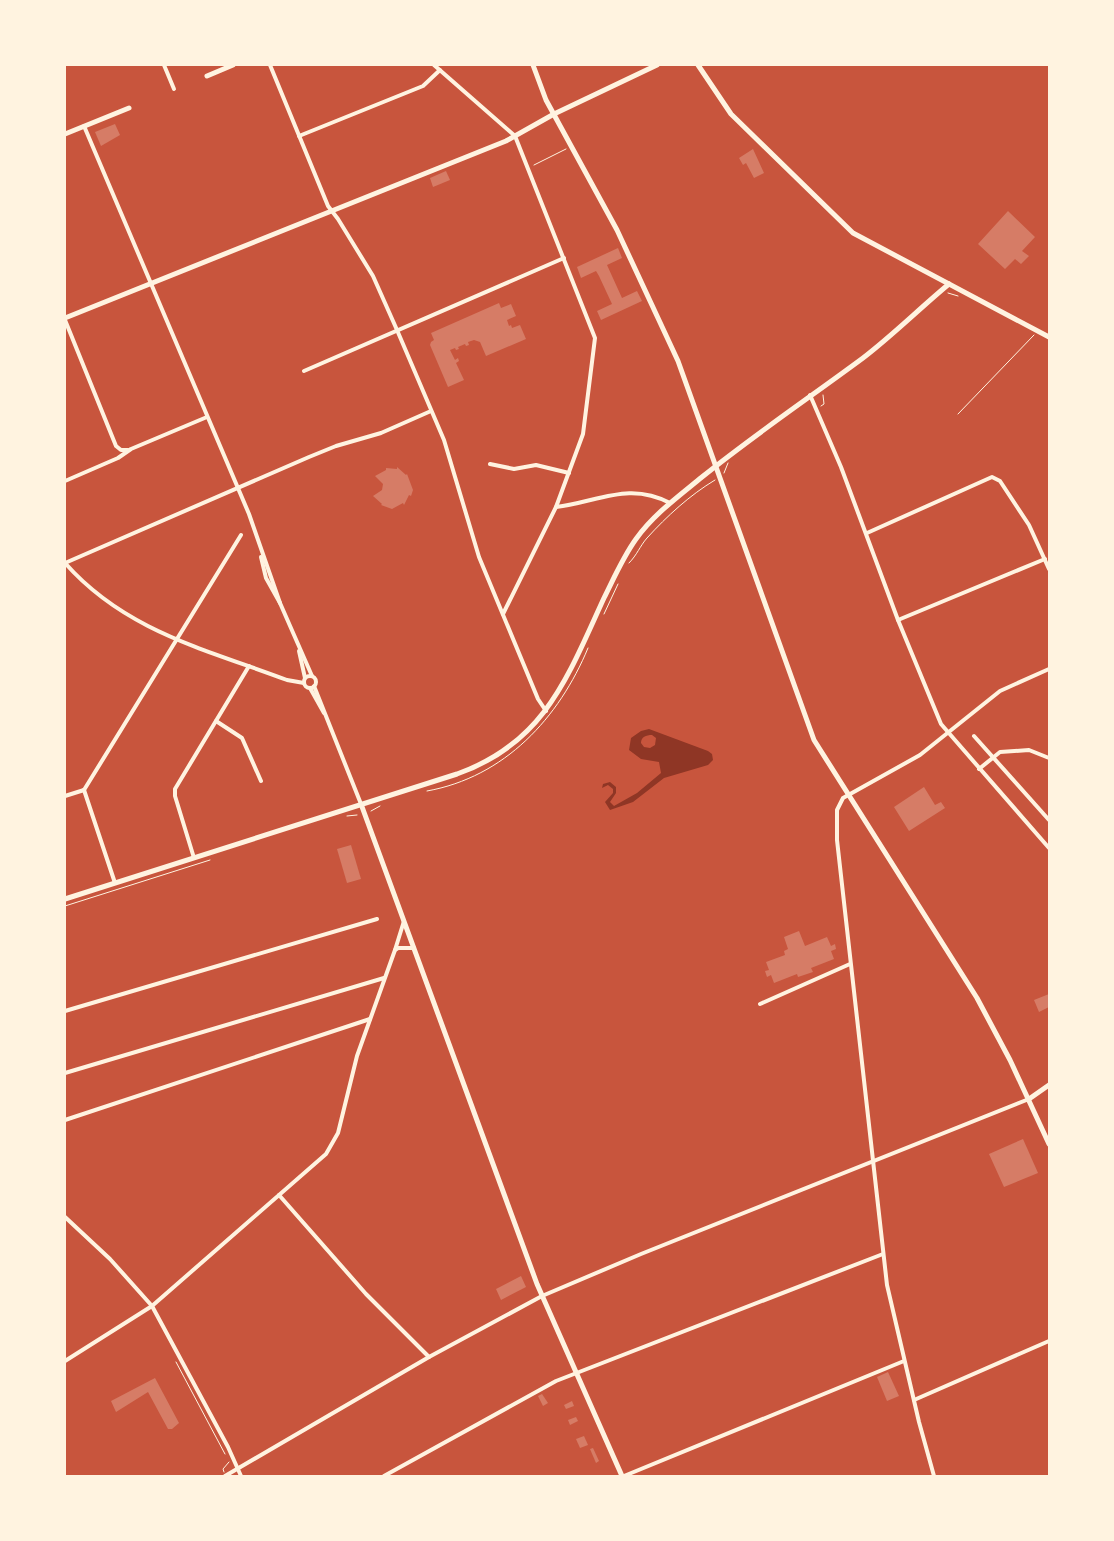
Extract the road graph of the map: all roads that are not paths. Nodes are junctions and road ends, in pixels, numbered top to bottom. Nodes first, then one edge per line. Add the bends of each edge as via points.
1 (164, 65) edge
2 (234, 65) edge
3 (270, 65) edge
4 (434, 65) edge
5 (533, 65) edge
6 (657, 65) edge
7 (698, 65) edge
8 (440, 70) junction
9 (207, 76) dead end
10 (174, 89) dead end
11 (129, 108) dead end
12 (554, 114) junction
13 (84, 126) junction
14 (65, 134) edge
15 (299, 136) junction
16 (515, 136) junction
17 (332, 211) junction
18 (564, 258) junction
19 (151, 284) junction
20 (949, 284) junction
21 (65, 319) edge
22 (398, 330) junction
23 (1049, 337) edge
24 (304, 371) dead end
25 (810, 395) junction
26 (432, 411) junction
27 (207, 417) junction
28 (128, 450) junction
29 (490, 464) dead end
30 (716, 466) junction
31 (570, 473) junction
32 (65, 481) edge
33 (237, 489) junction
34 (670, 503) junction
35 (556, 507) junction
36 (867, 533) junction
37 (241, 534) dead end
38 (1045, 559) junction
39 (65, 563) edge
40 (1049, 569) edge
41 (503, 614) junction
42 (898, 620) junction
43 (176, 640) junction
44 (298, 646) junction
45 (249, 666) junction
46 (1049, 669) edge
47 (312, 676) junction
48 (305, 678) junction
49 (304, 683) junction
50 (312, 687) junction
51 (546, 711) junction
52 (216, 721) junction
53 (947, 733) junction
54 (974, 736) dead end
55 (993, 757) junction
56 (1049, 758) edge
57 (979, 769) junction
58 (261, 781) dead end
59 (84, 790) junction
60 (848, 795) junction
61 (65, 796) edge
62 (361, 804) junction
63 (1049, 820) edge
64 (1049, 848) edge
65 (194, 858) junction
66 (115, 883) junction
67 (65, 899) edge
68 (377, 919) dead end
69 (404, 919) junction
70 (415, 948) junction
71 (395, 950) junction
72 (850, 964) junction
73 (384, 978) junction
74 (760, 1004) dead end
75 (65, 1012) edge
76 (370, 1019) junction
77 (65, 1073) edge
78 (1049, 1085) edge
79 (1029, 1099) junction
80 (65, 1120) edge
81 (1049, 1144) edge
82 (872, 1163) junction
83 (279, 1195) junction
84 (65, 1217) edge
85 (883, 1254) junction
86 (542, 1296) junction
87 (152, 1306) junction
88 (1049, 1341) edge
89 (429, 1357) junction
90 (65, 1361) edge
91 (904, 1361) junction
92 (577, 1373) junction
93 (914, 1400) junction
94 (239, 1468) junction
95 (225, 1476) edge
96 (241, 1476) edge
97 (384, 1476) edge
98 (623, 1476) edge
99 (934, 1476) edge

1 - 10 street
2 - 9 street
3 - 15 street
4 - 8 street
5 - 12 street
6 - 12 street
7 - 20 street via 731,114 847,228
8 - 15 street via 419,88
8 - 16 street
11 - 13 street
12 - 16 street
12 - 30 street via 644,285 678,360
13 - 14 street
13 - 19 street
15 - 17 street
16 - 17 street
16 - 18 street
17 - 19 street
17 - 22 street via 373,276
18 - 22 street
18 - 31 street via 595,338 585,425
19 - 21 street
19 - 27 street
20 - 23 street
20 - 25 street via 874,349
21 - 28 street via 116,446
22 - 24 street
22 - 26 street
25 - 30 street
25 - 36 street
26 - 33 street via 381,433 336,446
26 - 41 street via 444,440 474,544
27 - 28 street
27 - 33 street
28 - 32 street via 118,458
29 - 31 street via 514,469 536,465
30 - 34 street
30 - 60 street via 809,729
31 - 35 street
33 - 39 street
33 - 44 street
34 - 35 street via 656,496 626,492
34 - 51 street via 648,524 627,552 568,675
35 - 41 street
36 - 38 street via 992,477 1000,481 1024,518
36 - 42 street
37 - 43 street
38 - 40 street
38 - 42 street
39 - 43 street via 103,600
41 - 51 street via 540,704
42 - 53 street
43 - 45 street
43 - 59 street
44 - 47 street
44 - 48 street
45 - 49 street
45 - 52 street
46 - 53 street via 1002,690
47 - 48 street
47 - 50 street via 316,681
48 - 49 street
49 - 50 street
50 - 62 street
51 - 62 street via 520,738 481,764
52 - 58 street via 242,738
52 - 65 street via 175,789
53 - 57 street
53 - 60 street via 908,762
54 - 55 street
55 - 56 street via 1000,752 1026,749
55 - 57 street
55 - 63 street
57 - 64 street
59 - 61 street
59 - 66 street
60 - 72 street via 838,807 836,830
60 - 79 street via 977,998
62 - 65 street
62 - 69 street
65 - 66 street
66 - 67 street
68 - 75 street
69 - 70 street
69 - 71 street
70 - 71 street
70 - 86 street
71 - 73 street
72 - 74 street
72 - 82 street
73 - 76 street
73 - 77 street
76 - 80 street
76 - 83 street via 333,1145
78 - 79 street
79 - 81 street
79 - 82 street
82 - 85 street
82 - 86 street
83 - 87 street
83 - 89 street via 362,1289
84 - 87 street via 110,1259
85 - 91 street
85 - 92 street
86 - 89 street
86 - 92 street
87 - 90 street
87 - 94 street
88 - 93 street
89 - 94 street
91 - 93 street
91 - 98 street
92 - 97 street via 535,1391
92 - 98 street
93 - 99 street
94 - 95 street
94 - 96 street

